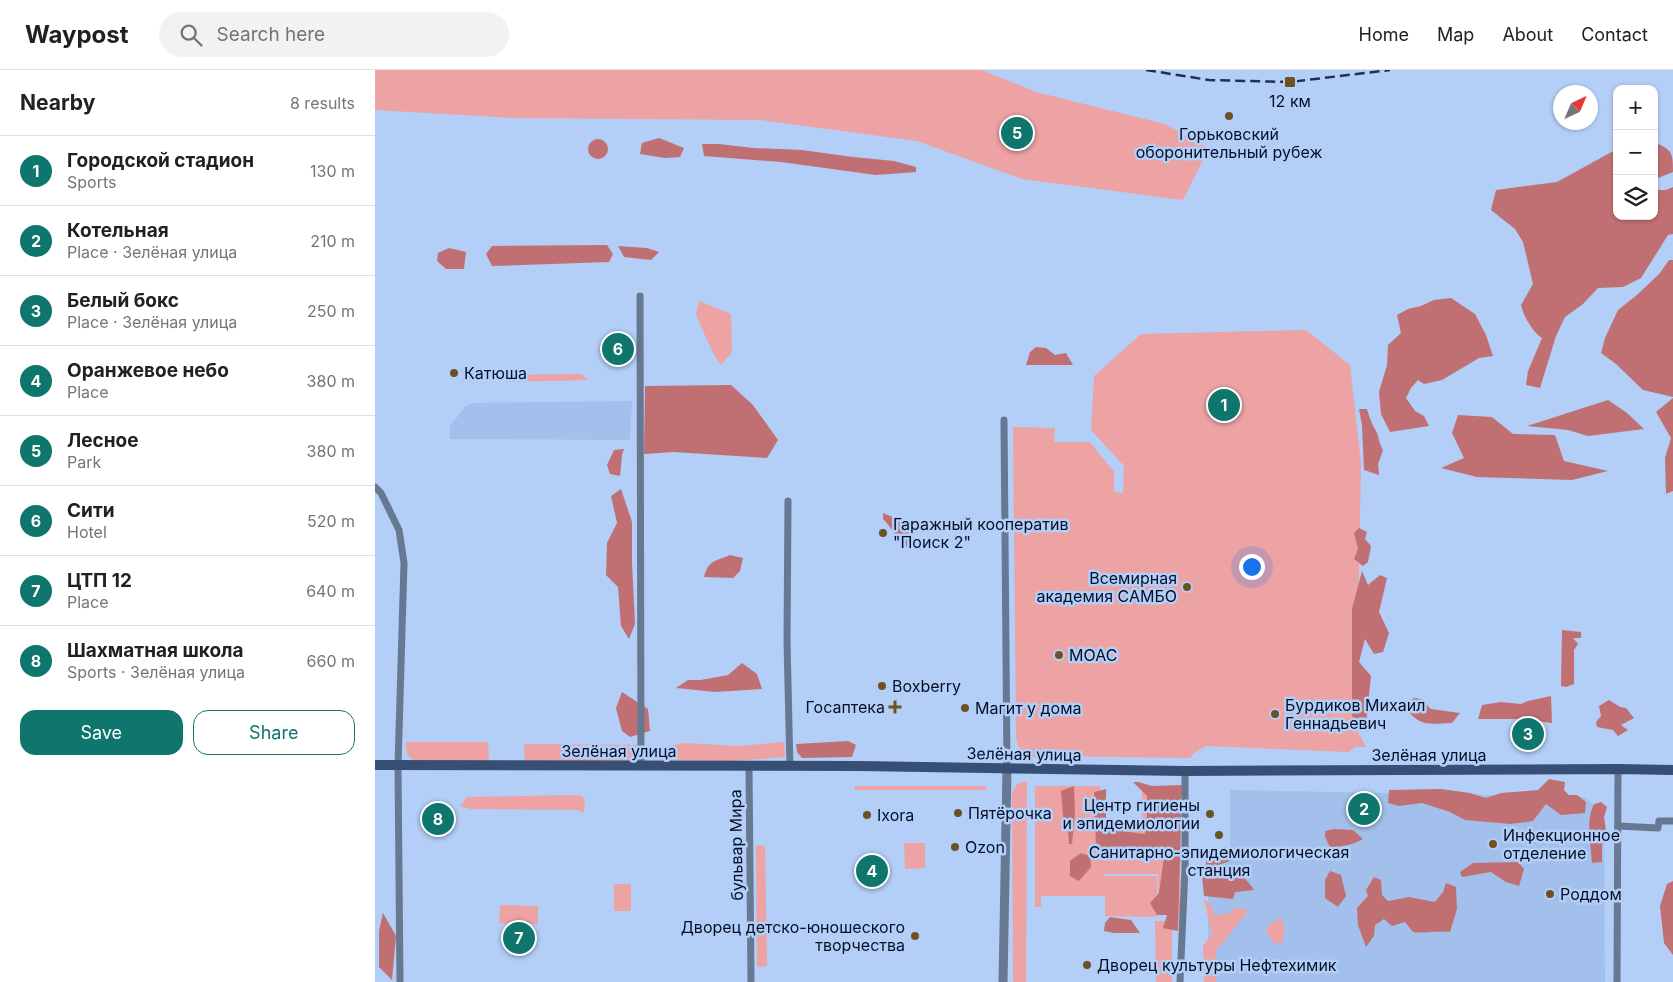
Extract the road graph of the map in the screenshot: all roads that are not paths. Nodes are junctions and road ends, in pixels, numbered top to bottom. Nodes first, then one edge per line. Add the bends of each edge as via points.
1 (640, 296) dead end
2 (1004, 420) dead end
3 (375, 487) edge
4 (787, 502) dead end
5 (375, 765) edge
6 (398, 766) junction
7 (641, 766) junction
8 (749, 767) junction
9 (790, 767) junction
10 (1007, 769) junction
11 (1618, 769) junction
12 (1673, 770) edge
13 (1185, 771) junction
14 (1673, 821) edge
15 (1617, 826) junction
16 (400, 982) edge
17 (751, 982) edge
18 (1003, 982) edge
19 (1180, 982) edge
20 (1617, 982) edge

1 - 7 street
2 - 10 street
3 - 6 street via 399,530 404,563
4 - 9 street
5 - 6 main road, Зелёная улица
6 - 7 main road, Зелёная улица
6 - 16 street
7 - 8 main road, Зелёная улица
8 - 9 main road, Зелёная улица
8 - 17 street, бульвар Мира
9 - 10 main road, Зелёная улица
10 - 13 main road, Зелёная улица
10 - 18 street
11 - 12 main road, Зелёная улица
11 - 13 main road, Зелёная улица
11 - 15 street
13 - 19 street
14 - 15 street via 1659,821 1658,828
15 - 20 street

